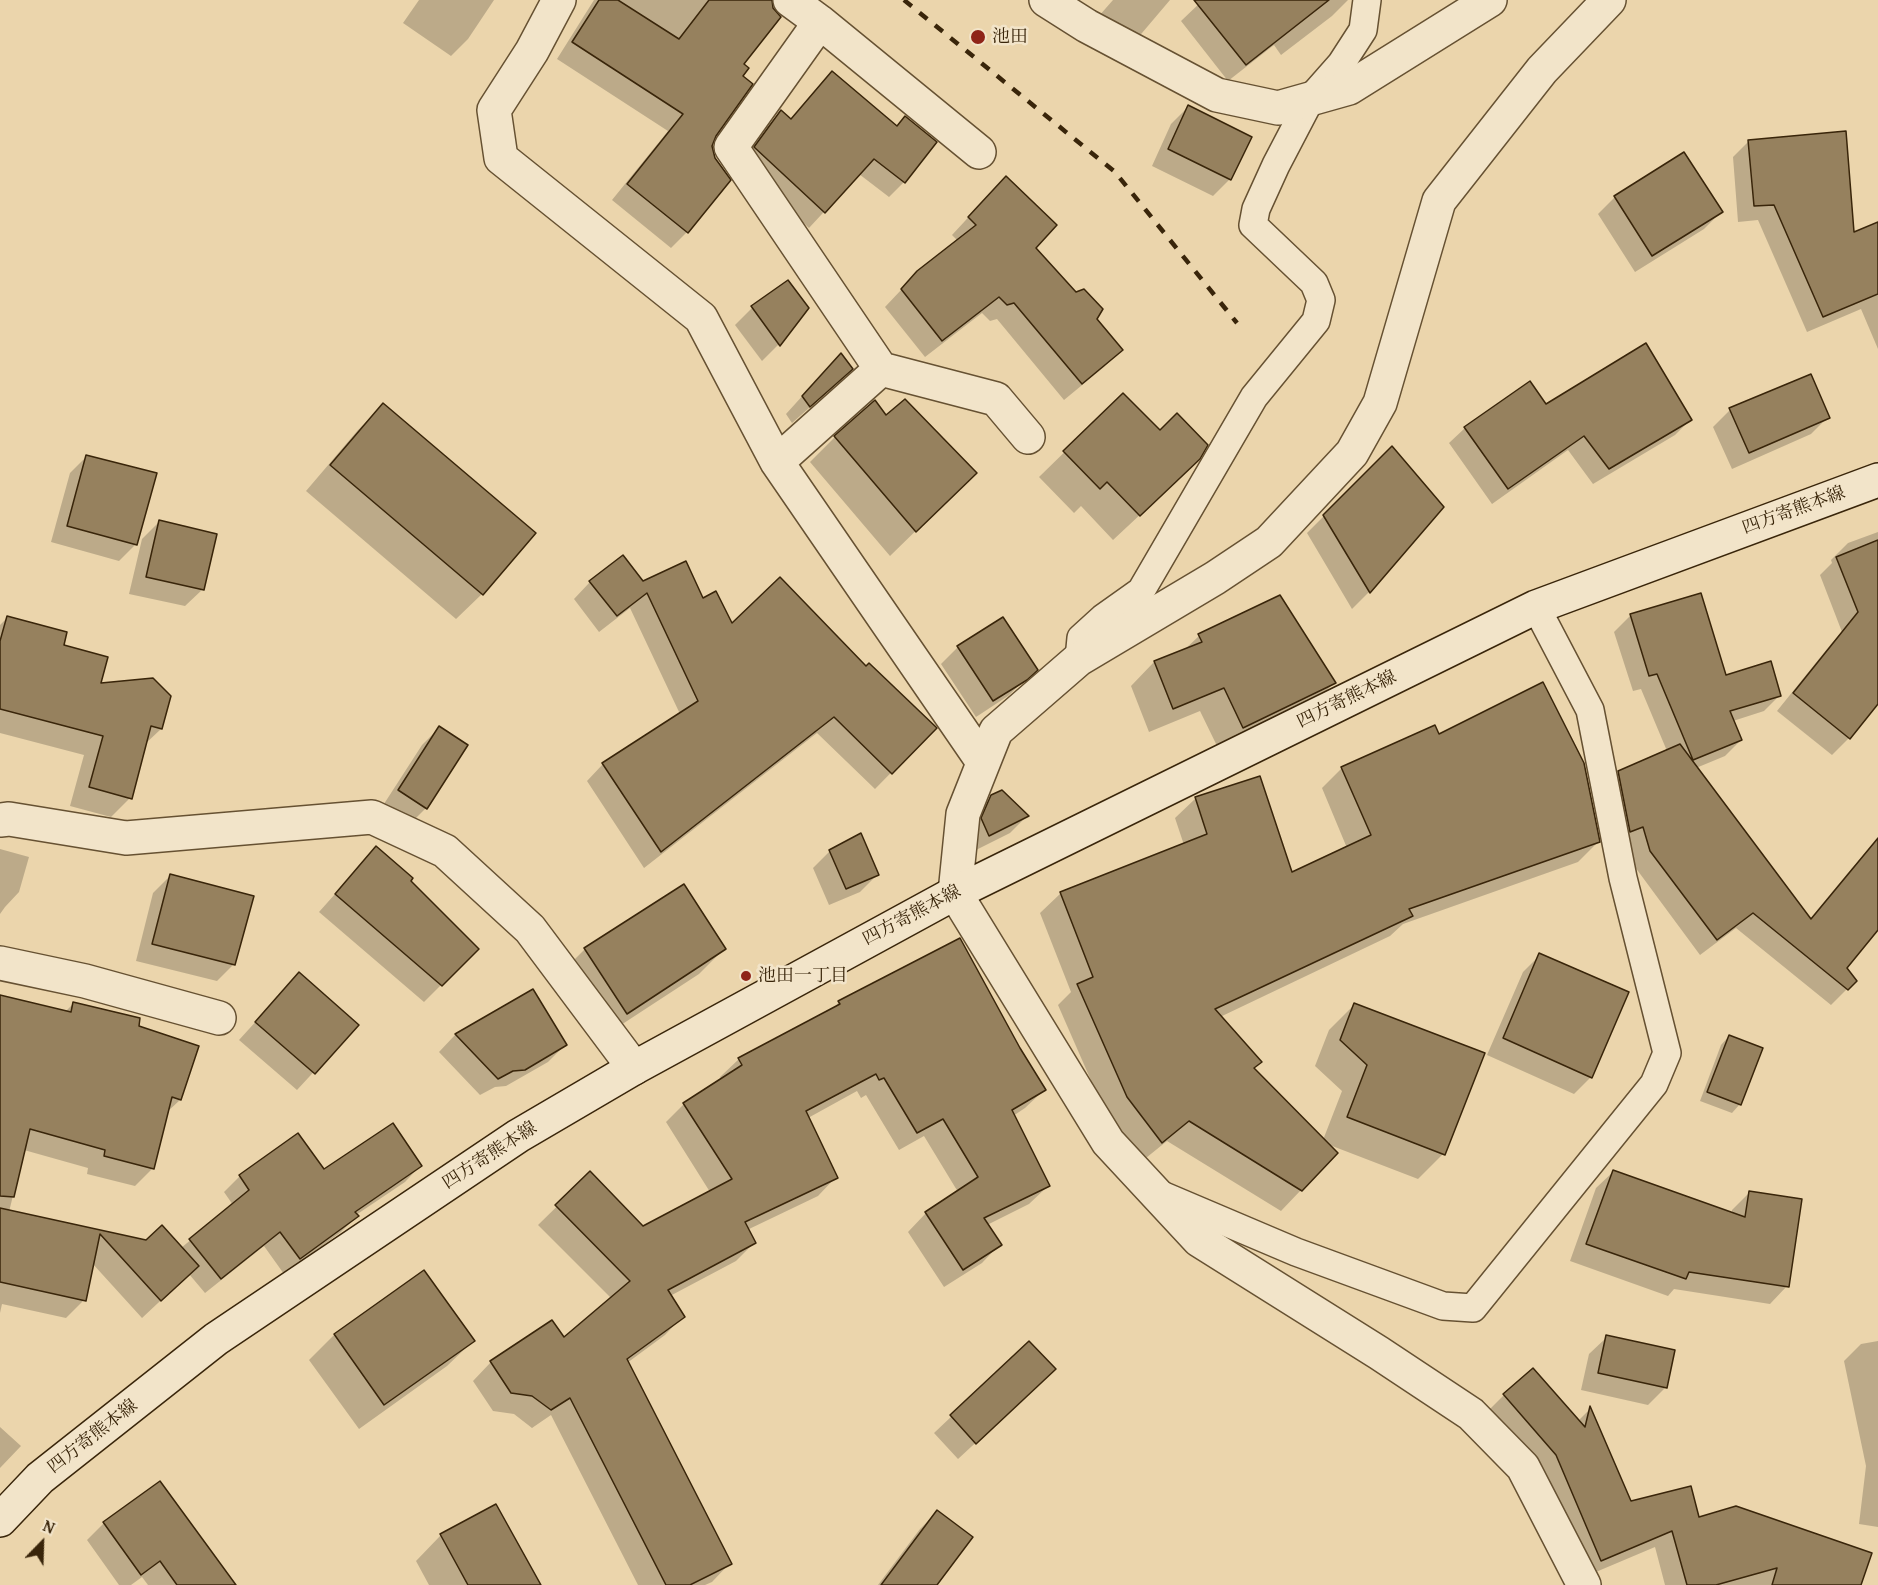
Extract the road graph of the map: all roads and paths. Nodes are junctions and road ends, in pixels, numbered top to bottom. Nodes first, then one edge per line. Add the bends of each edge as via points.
1 (559, 0) edge
2 (790, 0) edge
3 (1046, 0) edge
4 (1367, 0) edge
5 (1490, 0) edge
6 (1609, 0) edge
7 (820, 22) junction
8 (1311, 98) junction
9 (979, 152) dead end
10 (880, 369) junction
11 (1028, 437) dead end
12 (777, 462) junction
13 (1878, 480) edge
14 (1536, 607) junction
15 (1079, 660) junction
16 (983, 762) junction
17 (0, 820) edge
18 (955, 893) junction
19 (0, 963) edge
20 (219, 1018) dead end
21 (634, 1068) junction
22 (1155, 1192) junction
23 (0, 1520) edge
24 (1584, 1585) edge

1 - 12 street via 494,110 501,158 700,318
2 - 7 street
3 - 8 street via 1217,95 1278,108
4 - 8 lane via 1363,30 1341,64
5 - 8 street via 1349,88
6 - 15 street via 1542,70 1439,201 1380,404 1352,453 1269,542
7 - 9 street
7 - 10 street via 731,147
8 - 15 lane via 1276,165 1253,225 1314,283 1322,300 1316,321 1254,397 1141,591 1081,638
10 - 11 street via 996,399
10 - 12 street
12 - 16 street
13 - 14 street, 四方寄熊本線
14 - 18 street, 四方寄熊本線
14 - 22 lane via 1590,710 1623,878 1667,1053 1654,1084 1473,1308 1443,1306 1296,1252
15 - 16 street via 996,731
16 - 18 street via 963,814
17 - 21 street via 126,838 372,817 445,851 530,928
18 - 21 street, 四方寄熊本線
18 - 22 street via 1108,1142
19 - 20 street via 85,981
21 - 23 street, 四方寄熊本線 via 518,1136 216,1339 40,1478
22 - 24 street via 1199,1240 1471,1414 1523,1467

